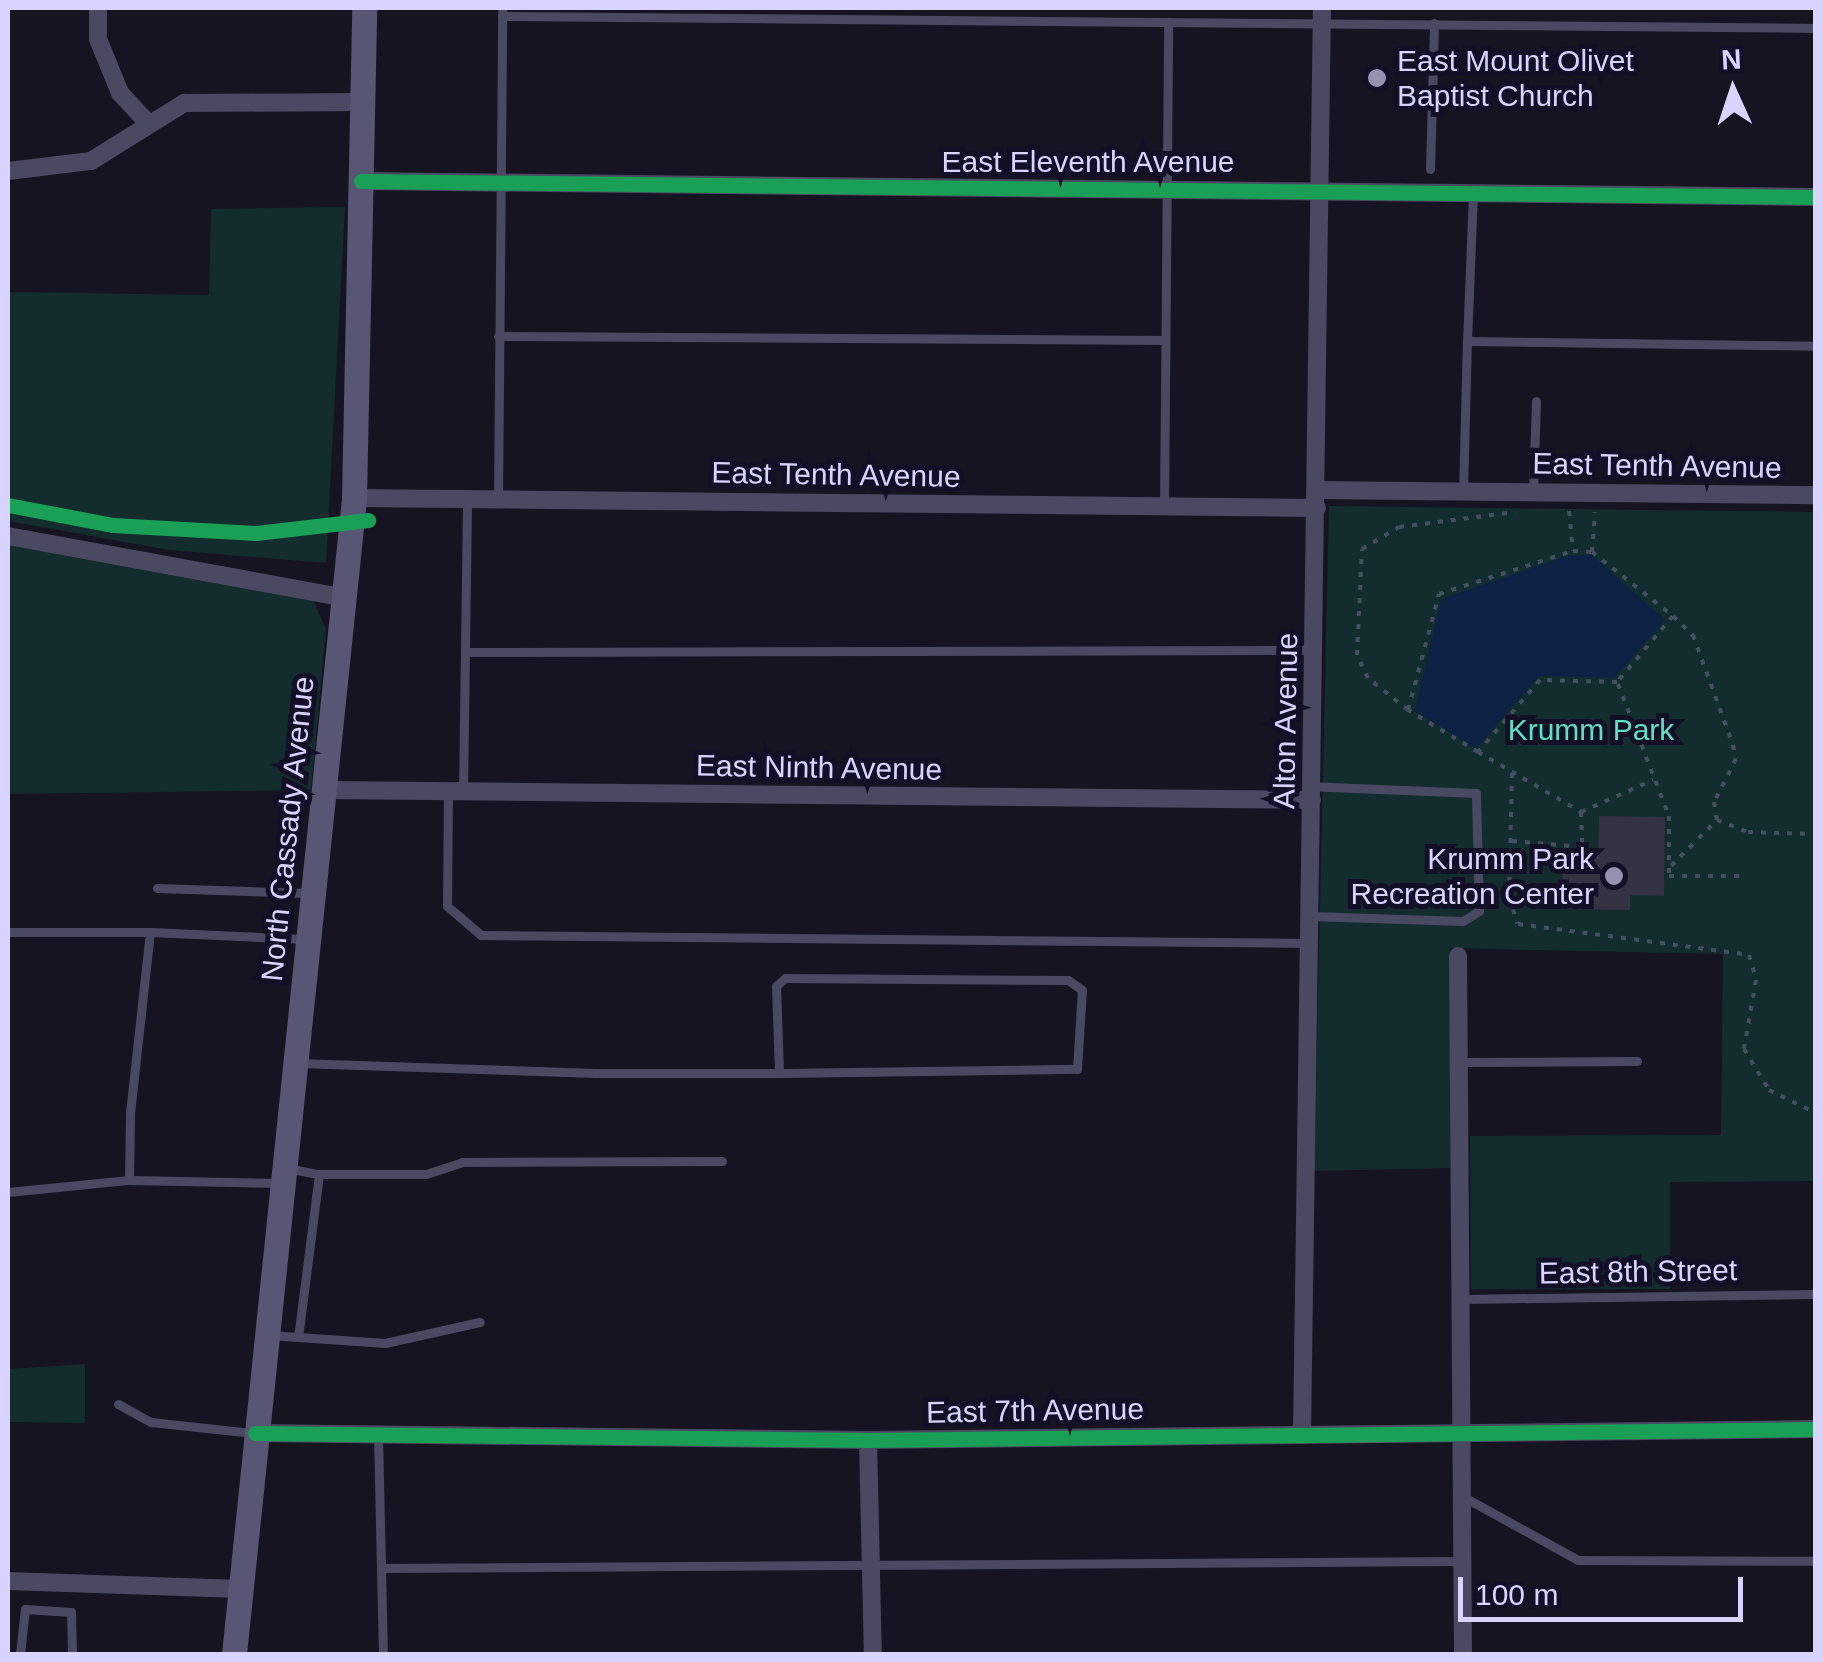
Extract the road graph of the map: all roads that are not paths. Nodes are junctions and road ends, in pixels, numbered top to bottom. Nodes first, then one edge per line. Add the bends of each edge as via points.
1 (98, 8) edge
2 (364, 8) edge
3 (502, 12) edge
4 (1322, 15) edge
5 (1168, 22) junction
6 (1434, 23) junction
7 (1816, 28) edge
8 (362, 102) junction
9 (145, 120) junction
10 (1430, 168) dead end
11 (8, 172) edge
12 (360, 182) junction
13 (498, 183) junction
14 (1166, 190) junction
15 (1320, 191) junction
16 (1473, 193) junction
17 (1816, 197) edge
18 (498, 336) junction
19 (1165, 340) junction
20 (1468, 341) junction
21 (1816, 346) edge
22 (1536, 401) dead end
23 (1463, 492) junction
24 (1533, 492) junction
25 (1816, 495) edge
26 (354, 498) junction
27 (1317, 499) junction
28 (467, 500) junction
29 (498, 500) junction
30 (1164, 506) junction
31 (8, 536) edge
32 (345, 598) junction
33 (1314, 650) junction
34 (468, 652) junction
35 (326, 790) junction
36 (456, 792) junction
37 (1312, 793) junction
38 (157, 888) dead end
39 (314, 893) junction
40 (1310, 916) junction
41 (8, 932) edge
42 (150, 932) junction
43 (310, 939) junction
44 (1309, 943) junction
45 (1458, 956) dead end
46 (1458, 1062) junction
47 (1636, 1062) dead end
48 (296, 1063) junction
49 (779, 1073) junction
50 (722, 1161) dead end
51 (319, 1174) junction
52 (284, 1175) junction
53 (129, 1180) junction
54 (8, 1192) edge
55 (1816, 1294) edge
56 (1462, 1299) junction
57 (480, 1322) dead end
58 (266, 1334) junction
59 (298, 1336) junction
60 (118, 1404) dead end
61 (1816, 1429) edge
62 (1464, 1433) junction
63 (255, 1434) junction
64 (1302, 1435) junction
65 (378, 1436) junction
66 (868, 1440) junction
67 (1462, 1496) junction
68 (1462, 1561) junction
69 (1816, 1561) edge
70 (871, 1565) junction
71 (381, 1568) junction
72 (8, 1581) edge
73 (47, 1582) junction
74 (240, 1589) junction
75 (44, 1610) junction
76 (20, 1654) edge
77 (72, 1654) edge
78 (234, 1654) edge
79 (383, 1654) edge
80 (873, 1654) edge
81 (1462, 1654) edge

1 - 9 street via 98,39 120,93
2 - 8 main road, North Cassady Avenue
3 - 5 lane
3 - 13 lane
4 - 5 lane
4 - 6 lane
4 - 15 street, Alton Avenue
5 - 14 lane
6 - 7 lane
6 - 10 lane
8 - 9 street via 225,98
8 - 12 main road, North Cassady Avenue
9 - 11 street via 91,161
12 - 13 street, East Eleventh Avenue
12 - 26 main road, North Cassady Avenue
13 - 14 street, East Eleventh Avenue
13 - 18 lane
14 - 15 street, East Eleventh Avenue
14 - 19 lane
15 - 16 street, East Eleventh Avenue
15 - 27 street, Alton Avenue
16 - 17 street, East Eleventh Avenue
16 - 20 lane
18 - 19 lane
18 - 29 lane
19 - 30 lane
20 - 21 lane
20 - 23 lane
22 - 24 lane
23 - 24 street, East Tenth Avenue
23 - 27 street, East Tenth Avenue
24 - 25 street, East Tenth Avenue via 1568,499 1597,493
26 - 28 street, East Tenth Avenue
26 - 32 main road, North Cassady Avenue
27 - 30 street, East Tenth Avenue
27 - 33 street, Alton Avenue
28 - 29 street, East Tenth Avenue
28 - 34 lane
29 - 30 street, East Tenth Avenue
31 - 32 street
32 - 35 main road, North Cassady Avenue
33 - 34 lane
33 - 37 street, Alton Avenue
34 - 36 lane
35 - 36 street, East Ninth Avenue
35 - 39 main road, North Cassady Avenue
36 - 37 street, East Ninth Avenue
36 - 44 lane via 446,900 456,921 481,935
37 - 40 street, Alton Avenue
37 - 40 lane via 1476,793 1478,911 1464,921
38 - 39 lane
39 - 43 main road, North Cassady Avenue
40 - 44 street, Alton Avenue
41 - 42 lane
42 - 43 lane
42 - 53 lane
43 - 48 main road, North Cassady Avenue
44 - 64 street, Alton Avenue
45 - 46 street
46 - 47 lane
46 - 56 street
48 - 49 lane
48 - 52 main road, North Cassady Avenue
49 - 49 lane via 1077,1068 1082,990 1068,980 785,978 776,986
50 - 51 lane
51 - 52 lane
51 - 59 lane
52 - 53 lane
52 - 58 main road, North Cassady Avenue
53 - 54 lane
55 - 56 lane, East 8th Street
56 - 62 street
57 - 59 lane via 385,1342
58 - 59 lane
58 - 63 main road, North Cassady Avenue
60 - 63 lane via 151,1422
61 - 62 street, East 7th Avenue
62 - 64 street, East 7th Avenue
62 - 67 street
63 - 65 street, East 7th Avenue
63 - 74 main road, North Cassady Avenue
64 - 66 street, East 7th Avenue
65 - 66 street, East 7th Avenue
65 - 71 lane
66 - 70 street
67 - 68 street
67 - 69 lane via 1578,1560
68 - 70 lane
68 - 81 street
70 - 71 lane
70 - 80 street
71 - 79 lane
72 - 73 street
73 - 74 street
73 - 75 lane
74 - 78 main road, North Cassady Avenue
75 - 76 lane via 22,1612
75 - 77 lane via 71,1612

